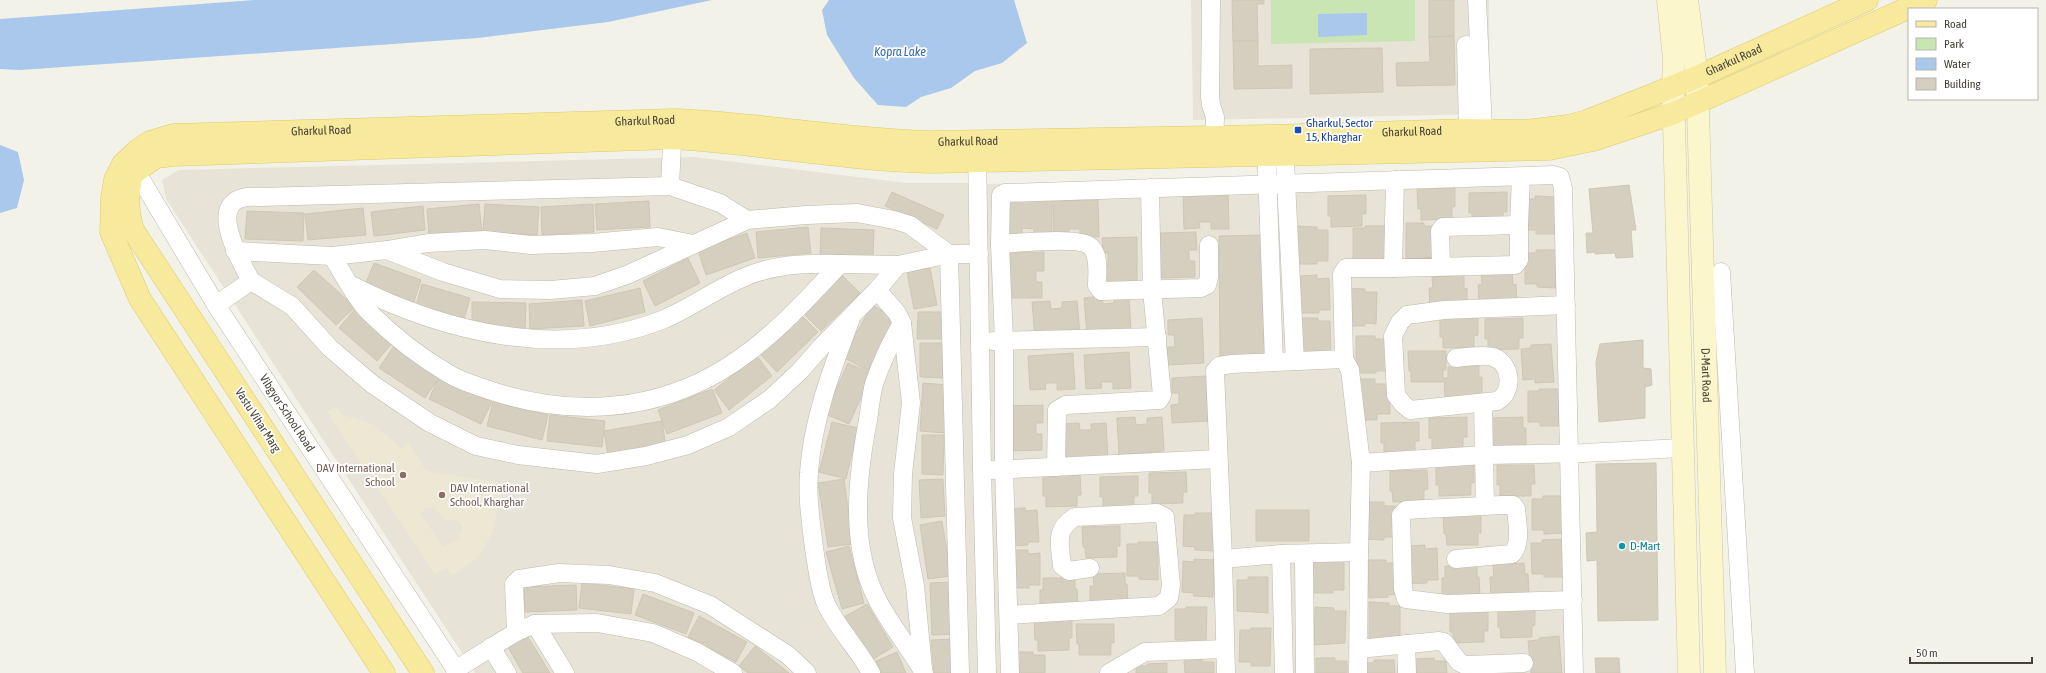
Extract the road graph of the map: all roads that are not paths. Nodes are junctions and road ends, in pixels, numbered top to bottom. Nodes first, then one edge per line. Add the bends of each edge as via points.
1 (1211, 0) edge
2 (1477, 0) edge
3 (1668, 0) edge
4 (1687, 0) edge
5 (1867, 0) edge
6 (1926, 0) edge
7 (1908, 8) edge
8 (1908, 8) edge
9 (1466, 45) dead end
10 (1219, 46) dead end
11 (1697, 77) junction
12 (1673, 87) junction
13 (1216, 96) junction
14 (1476, 97) junction
15 (1698, 103) junction
16 (1674, 113) junction
17 (673, 129) junction
18 (1476, 130) junction
19 (1214, 136) junction
20 (1275, 145) junction
21 (977, 151) junction
22 (138, 169) junction
23 (1521, 177) junction
24 (1395, 180) junction
25 (1267, 184) junction
26 (1286, 184) junction
27 (670, 186) junction
28 (1150, 188) junction
29 (747, 220) junction
30 (1519, 224) junction
31 (692, 244) junction
32 (1000, 244) junction
33 (1209, 245) dead end
34 (388, 250) junction
35 (235, 251) junction
36 (949, 254) junction
37 (979, 254) junction
38 (332, 256) junction
39 (840, 264) junction
40 (898, 265) junction
41 (1441, 266) junction
42 (1394, 268) junction
43 (1721, 272) dead end
44 (251, 280) junction
45 (351, 285) junction
46 (877, 290) junction
47 (1152, 290) junction
48 (216, 305) junction
49 (1566, 305) junction
50 (853, 315) junction
51 (902, 323) junction
52 (1156, 337) junction
53 (1004, 341) junction
54 (980, 342) junction
55 (1456, 358) dead end
56 (1344, 359) junction
57 (1295, 361) junction
58 (1274, 362) junction
59 (1483, 403) junction
60 (275, 446) junction
61 (1682, 448) junction
62 (1569, 454) junction
63 (1484, 455) junction
64 (1218, 459) junction
65 (1361, 463) junction
66 (248, 464) junction
67 (1056, 467) junction
68 (1004, 469) junction
69 (982, 470) junction
70 (1485, 506) junction
71 (1359, 552) junction
72 (1281, 554) junction
73 (1304, 554) junction
74 (1223, 559) junction
75 (1456, 559) dead end
76 (1090, 568) dead end
77 (1573, 600) junction
78 (1009, 615) junction
79 (535, 624) junction
80 (516, 632) junction
81 (1406, 644) junction
82 (491, 647) junction
83 (1225, 649) junction
84 (1359, 649) junction
85 (1524, 663) dead end
86 (457, 671) edge
87 (730, 672) edge
88 (384, 673) edge
89 (423, 673) edge
90 (507, 673) edge
91 (565, 673) edge
92 (807, 673) edge
93 (871, 673) edge
94 (924, 673) edge
95 (960, 673) edge
96 (987, 673) edge
97 (1010, 673) edge
98 (1109, 673) edge
99 (1226, 673) edge
100 (1284, 673) edge
101 (1305, 673) edge
102 (1358, 673) edge
103 (1407, 673) edge
104 (1574, 673) edge
105 (1689, 673) edge
106 (1715, 673) edge
107 (1745, 673) edge

1 - 13 street
2 - 14 street
3 - 12 main road via 1674,59
4 - 11 main road, D-Mart Road
5 - 11 main road, Gharkul Road
6 - 7 main road, Gharkul Road
8 - 15 main road, Gharkul Road
9 - 14 street
10 - 13 street
11 - 12 main road, Gharkul Road
11 - 15 main road, D-Mart Road
12 - 16 main road
12 - 18 main road, Gharkul Road via 1588,121 1568,126 1524,131
13 - 19 street via 1211,105
14 - 18 street
15 - 16 main road, Gharkul Road
15 - 106 main road, D-Mart Road
16 - 20 main road, Gharkul Road via 1593,140 1548,149
16 - 61 main road
17 - 21 main road, Gharkul Road via 723,141 896,161
17 - 22 main road, Gharkul Road via 174,155 156,157
17 - 27 street
17 - 66 main road, Gharkul Road via 173,135 150,142 123,164 115,180 111,232 140,299
18 - 20 main road, Gharkul Road
19 - 20 main road, Gharkul Road
19 - 21 main road, Gharkul Road
20 - 25 street
20 - 26 street
21 - 37 street
22 - 48 street, Vibgyor School Road via 142,181
22 - 60 main road, Vastu Vihar Marg via 127,194 133,230
23 - 24 street
23 - 30 street
23 - 49 street via 1557,175 1562,180
24 - 26 street
24 - 42 street
25 - 26 street
25 - 28 street
25 - 58 street
26 - 57 street
27 - 29 street via 720,203
27 - 35 street via 244,195 234,201 227,216 227,228
28 - 32 street via 1005,193 1001,195 1000,202
28 - 47 street
29 - 31 street
29 - 36 street via 857,213 910,225
30 - 41 street via 1443,227 1440,232
30 - 41 street via 1519,260 1515,265
31 - 34 street via 658,237 531,245 485,240 428,243
31 - 34 street via 629,274 595,286 551,290 500,290 443,272
32 - 47 street via 1083,242 1092,247 1097,262 1097,286 1101,291
32 - 53 street
33 - 47 street via 1207,285 1201,288
34 - 38 street
35 - 38 street
35 - 44 street
36 - 37 street
36 - 40 street
36 - 95 street
37 - 54 street
38 - 45 street
39 - 40 street
39 - 45 street via 794,264 771,268 740,279 663,320 626,332 563,340 520,338 471,330 386,303
39 - 45 street via 804,304 768,337 710,377 677,392 625,404 593,408 543,404 508,396 450,375 406,346 367,311
40 - 46 street
41 - 42 street
42 - 56 street via 1346,268 1342,274
43 - 107 street
44 - 48 street
44 - 50 street via 292,306 330,348 372,384 430,423 476,446 518,455 597,464 646,456 688,445 729,427 770,399
46 - 50 street
46 - 51 street via 897,313
47 - 52 street
48 - 86 street, Vibgyor School Road
49 - 59 street via 1444,310 1407,315 1400,322 1393,336 1396,395 1403,404 1410,410
49 - 62 street
50 - 93 street via 822,403 809,472 809,510 818,576 826,604
51 - 94 street via 911,403 903,474 902,518 915,586
51 - 94 street via 874,384 863,451 859,513 861,549 878,601
52 - 53 street
52 - 67 street via 1162,395 1159,400 1066,405 1057,410
53 - 54 street
53 - 68 street
54 - 69 street
55 - 59 street via 1492,356 1507,368 1508,387 1504,398
56 - 57 street
56 - 65 street via 1350,370
57 - 58 street
58 - 64 street via 1219,366 1215,371
59 - 63 street
60 - 66 main road
60 - 89 main road, Vastu Vihar Marg
61 - 62 street
61 - 105 main road
62 - 63 street
62 - 77 street
63 - 65 street
63 - 70 street
64 - 67 street
64 - 74 street
65 - 71 street
66 - 88 main road
67 - 68 street
68 - 69 street
68 - 78 street
69 - 96 street
70 - 75 street via 1513,505 1516,509 1517,549 1512,554
70 - 77 street via 1406,510 1402,515 1403,590 1406,599 1447,604
71 - 73 street
71 - 84 street
72 - 73 street
72 - 74 street
72 - 100 street
73 - 101 street
74 - 83 street
76 - 78 street via 1069,571 1062,566 1059,534 1065,523 1075,517 1157,513 1165,517 1171,585 1168,598 1159,606
77 - 104 street
78 - 97 street
79 - 80 street
79 - 87 street via 597,623 653,633
79 - 91 street
80 - 82 street
80 - 92 street via 514,584 519,579 559,573 609,575 655,583 710,605 788,655
81 - 84 street
81 - 85 street via 1444,642 1459,662 1466,665
81 - 103 street
82 - 86 street
82 - 90 street
83 - 98 street via 1145,652
83 - 99 street
84 - 102 street

